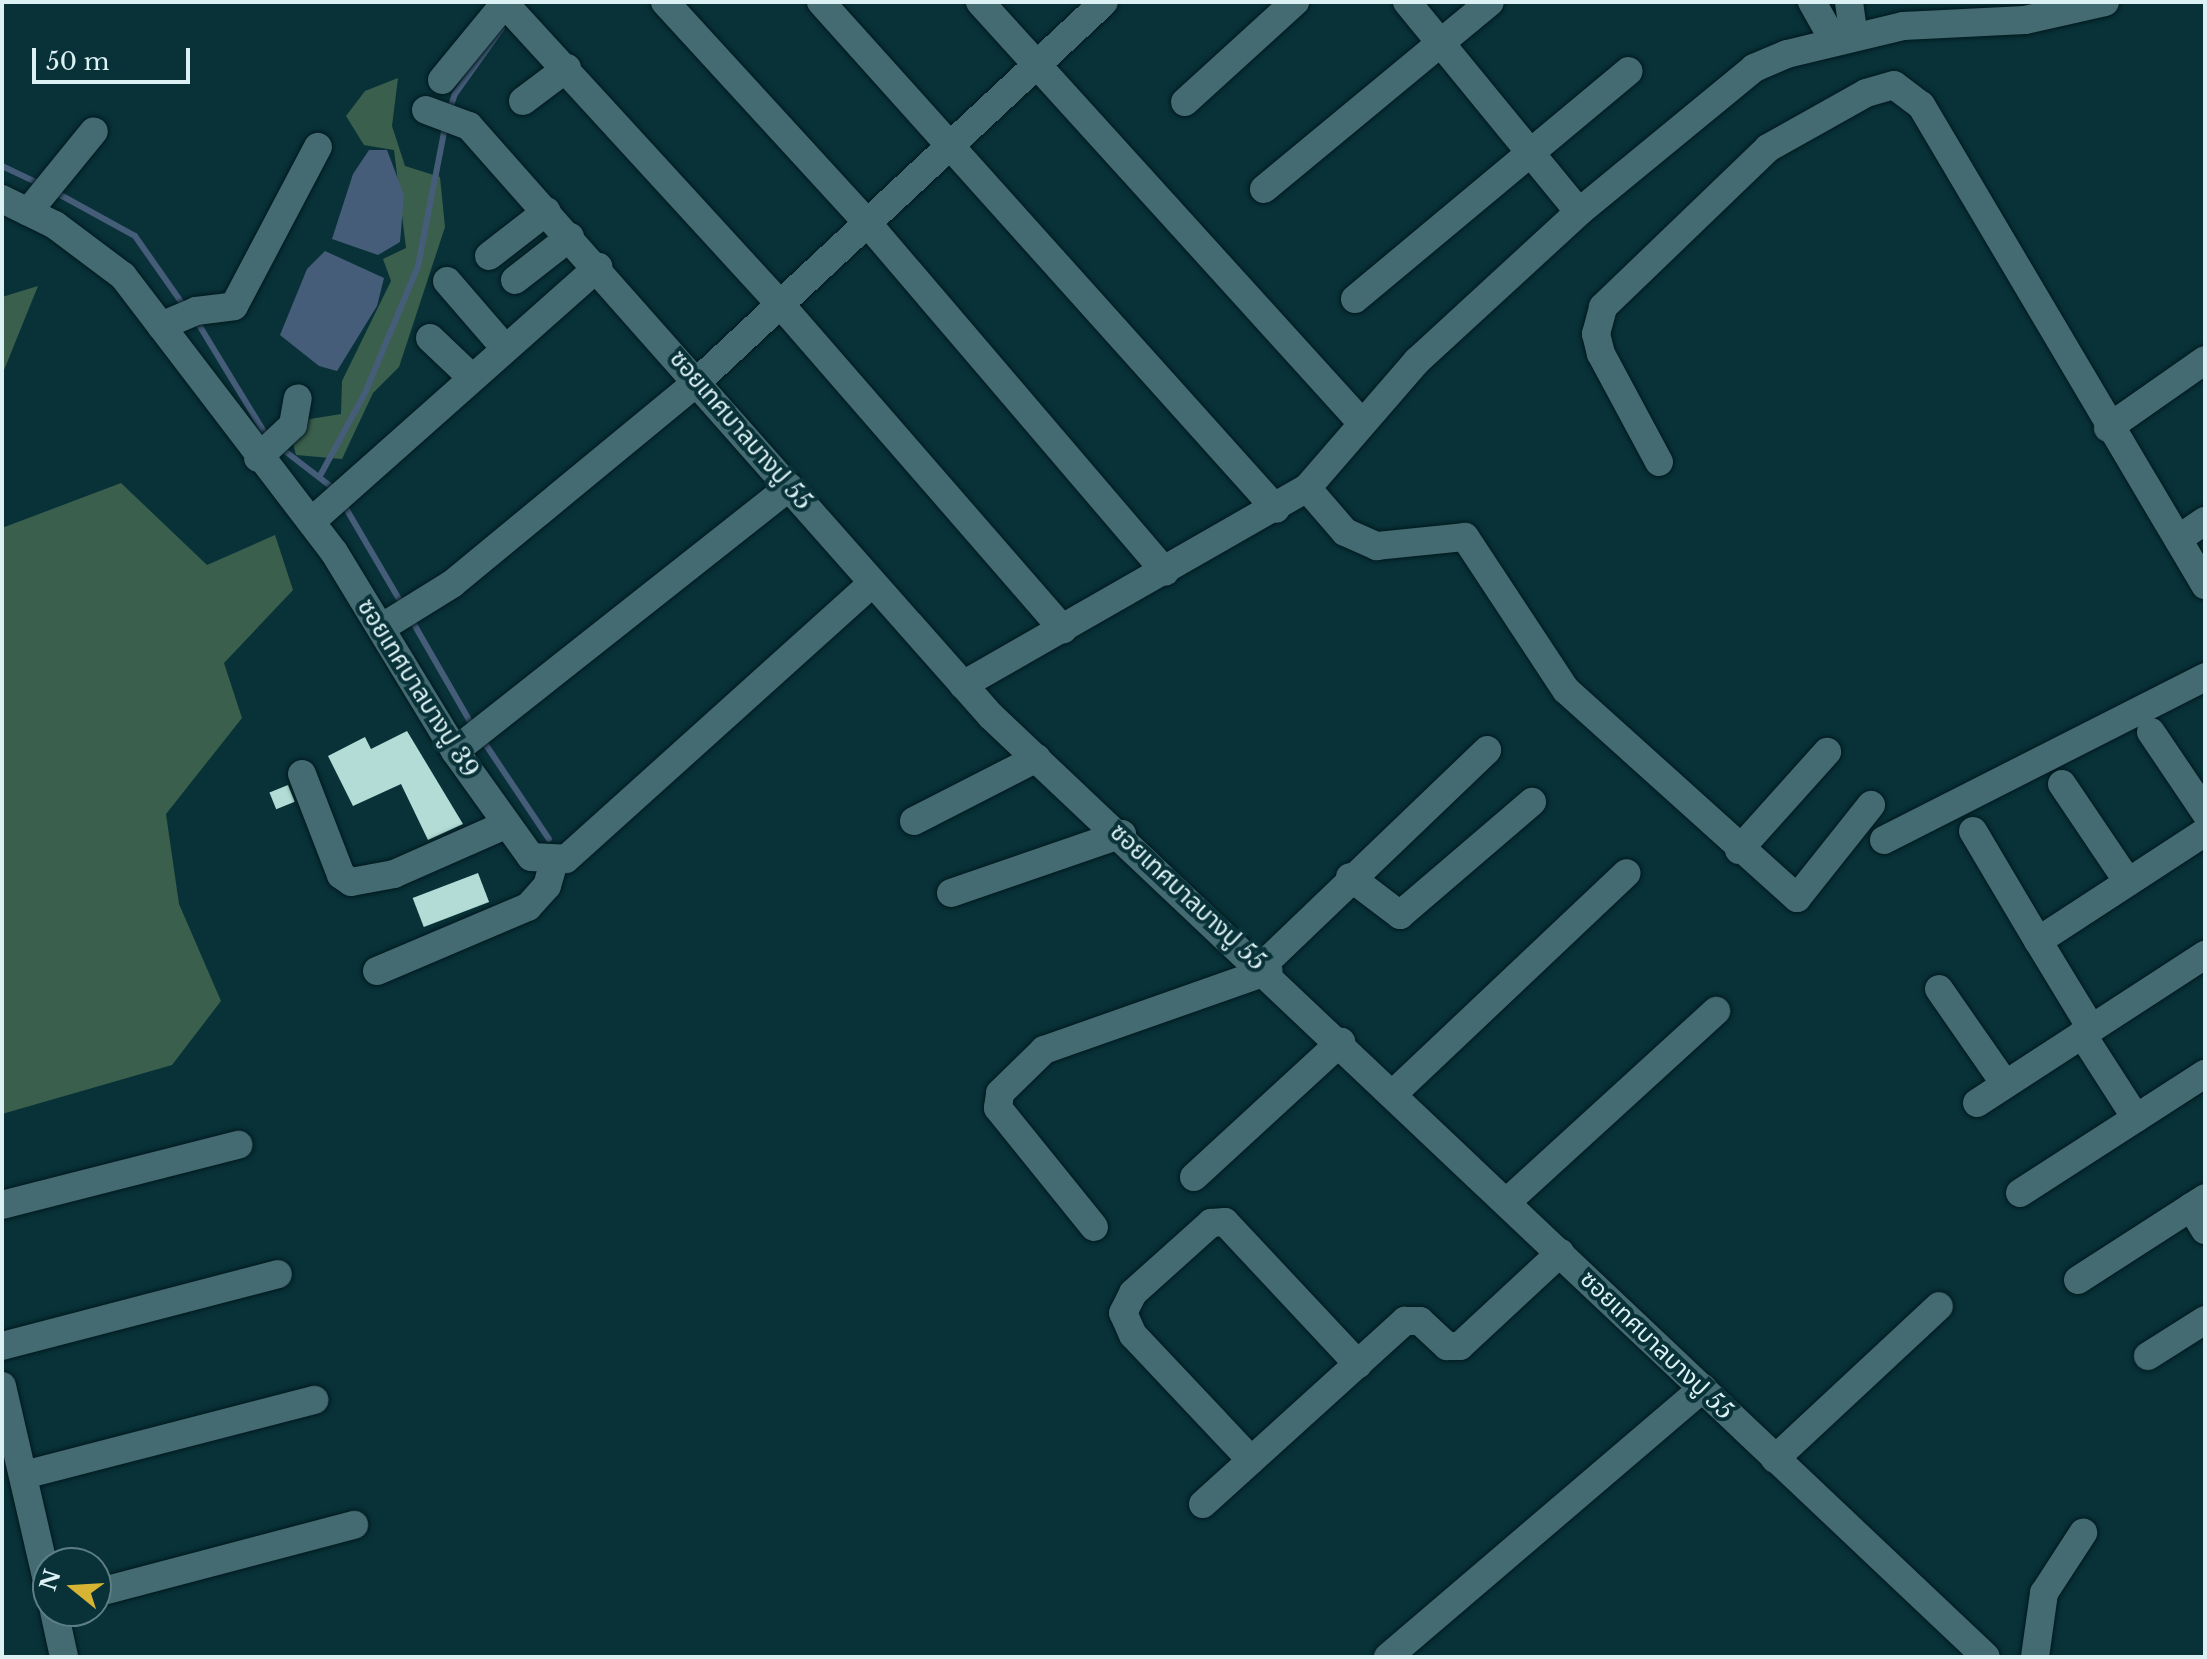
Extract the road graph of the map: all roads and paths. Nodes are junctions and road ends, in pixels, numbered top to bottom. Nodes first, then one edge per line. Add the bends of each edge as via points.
1 (665, 2) edge
2 (821, 2) edge
3 (980, 2) edge
4 (1104, 2) edge
5 (1295, 2) edge
6 (1407, 2) edge
7 (1490, 2) edge
8 (1812, 2) edge
9 (1849, 2) edge
10 (2105, 2) edge
11 (511, 9) edge
12 (1844, 39) junction
13 (1440, 44) junction
14 (1036, 66) junction
15 (567, 68) junction
16 (1629, 71) dead end
17 (442, 80) dead end
18 (523, 101) dead end
19 (1185, 102) dead end
20 (441, 115) dead end
21 (94, 131) dead end
22 (318, 147) dead end
23 (950, 149) junction
24 (1530, 152) junction
25 (1264, 189) dead end
26 (39, 197) junction
27 (2, 199) edge
28 (547, 211) junction
29 (1579, 212) junction
30 (869, 225) junction
31 (570, 237) junction
32 (489, 256) dead end
33 (598, 267) junction
34 (515, 280) dead end
35 (447, 281) dead end
36 (1355, 299) dead end
37 (781, 305) junction
38 (178, 319) junction
39 (430, 338) dead end
40 (504, 347) junction
41 (2205, 360) edge
42 (470, 376) junction
43 (698, 381) junction
44 (298, 398) dead end
45 (1361, 422) junction
46 (2108, 428) junction
47 (267, 450) junction
48 (1659, 462) dead end
49 (789, 487) junction
50 (1307, 488) junction
51 (1276, 509) junction
52 (320, 512) junction
53 (2205, 521) edge
54 (2178, 539) junction
55 (1165, 572) junction
56 (872, 583) junction
57 (2205, 585) edge
58 (399, 619) junction
59 (1063, 629) junction
60 (2205, 677) edge
61 (963, 685) junction
62 (2151, 732) dead end
63 (470, 739) junction
64 (1487, 750) dead end
65 (1827, 752) dead end
66 (1037, 758) junction
67 (302, 774) dead end
68 (2062, 784) dead end
69 (1532, 802) dead end
70 (1871, 805) dead end
71 (2205, 812) edge
72 (914, 821) dead end
73 (505, 825) junction
74 (1973, 831) dead end
75 (2205, 832) edge
76 (1122, 834) junction
77 (1884, 840) dead end
78 (1739, 850) junction
79 (554, 862) junction
80 (1627, 873) dead end
81 (1350, 877) junction
82 (2128, 882) junction
83 (951, 893) dead end
84 (2038, 941) junction
85 (2205, 955) edge
86 (1265, 969) junction
87 (377, 971) dead end
88 (1939, 989) dead end
89 (1716, 1011) dead end
90 (2087, 1031) junction
91 (1341, 1042) junction
92 (2205, 1074) edge
93 (2005, 1084) junction
94 (1394, 1093) junction
95 (1977, 1103) dead end
96 (2136, 1118) junction
97 (238, 1145) dead end
98 (1194, 1177) dead end
99 (2020, 1193) dead end
100 (1508, 1201) junction
101 (2, 1205) edge
102 (2200, 1212) edge
103 (1094, 1227) dead end
104 (1560, 1253) junction
105 (278, 1274) dead end
106 (2078, 1280) dead end
107 (1939, 1306) dead end
108 (2205, 1320) edge
109 (2, 1346) edge
110 (2148, 1356) dead end
111 (1358, 1364) junction
112 (2, 1386) edge
113 (1703, 1388) junction
114 (314, 1400) dead end
115 (1775, 1459) junction
116 (1251, 1460) junction
117 (24, 1475) junction
118 (1203, 1504) dead end
119 (354, 1525) dead end
120 (2083, 1533) dead end
121 (40, 1547) edge
122 (112, 1589) edge
123 (57, 1627) edge
124 (64, 1657) edge
125 (1388, 1657) edge
126 (1986, 1657) edge
127 (2035, 1657) edge

1 - 30 street
2 - 23 street
3 - 14 street
4 - 14 street
5 - 19 street
6 - 13 street
7 - 13 street
8 - 12 street
9 - 12 street
10 - 12 street via 2068,14 1903,26
11 - 15 street
11 - 17 street
12 - 29 street via 1754,68
13 - 24 street
13 - 25 street
14 - 23 street
14 - 45 street
15 - 18 street
15 - 37 street
16 - 24 street
20 - 28 street, ซอยเทศบาลบางปู 55 via 469,126
21 - 26 street
22 - 38 street via 243,294 226,309
23 - 30 street
23 - 51 street
24 - 29 street
24 - 36 street
26 - 27 street, ซอยเทศบาลบางปู 39
26 - 38 street, ซอยเทศบาลบางปู 39
28 - 31 street, ซอยเทศบาลบางปู 55
28 - 32 street
29 - 45 street via 1417,361
30 - 37 street
30 - 55 street
31 - 33 street, ซอยเทศบาลบางปู 55
31 - 34 street
33 - 40 street
33 - 43 street, ซอยเทศบาลบางปู 55
35 - 40 street
37 - 43 street
37 - 59 street
38 - 47 street, ซอยเทศบาลบางปู 39
39 - 42 street
40 - 42 street
41 - 46 street
42 - 52 street
43 - 49 street, ซอยเทศบาลบางปู 55
43 - 58 street
44 - 47 street via 293,425
45 - 50 street
46 - 48 street via 1921,105 1894,85 1866,93 1768,148 1603,307 1596,334 1601,354
46 - 54 street
47 - 52 street, ซอยเทศบาลบางปู 39
49 - 56 street, ซอยเทศบาลบางปู 55
49 - 63 street
50 - 51 street
50 - 78 street via 1345,532 1377,546 1465,537 1566,690
51 - 55 street
52 - 58 street, ซอยเทศบาลบางปู 39
53 - 54 street
54 - 57 street
55 - 59 street
56 - 61 street, ซอยเทศบาลบางปู 55
56 - 79 street via 575,851
58 - 63 street, ซอยเทศบาลบางปู 39
59 - 61 street
60 - 77 street
61 - 66 street, ซอยเทศบาลบางปู 55
62 - 71 street
63 - 73 street, ซอยเทศบาลบางปู 39
64 - 81 street
65 - 78 street
66 - 72 street
66 - 76 street, ซอยเทศบาลบางปู 55
67 - 73 street via 341,875 351,882 394,874
68 - 82 street
69 - 81 street via 1400,915
70 - 78 street via 1797,898
73 - 79 street, ซอยเทศบาลบางปู 39 via 531,857
74 - 84 street
75 - 82 street
76 - 83 street
76 - 86 street, ซอยเทศบาลบางปู 55
79 - 87 street via 541,897 528,907
80 - 94 street
81 - 86 street
82 - 84 street
84 - 90 street
85 - 90 street
86 - 91 street, ซอยเทศบาลบางปู 55
86 - 103 street via 1044,1050 1000,1093 998,1108
88 - 93 street
89 - 100 street
90 - 93 street
90 - 96 street
91 - 94 street, ซอยเทศบาลบางปู 55
91 - 98 street
92 - 96 street
93 - 95 street
94 - 100 street, ซอยเทศบาลบางปู 55
96 - 99 street
97 - 101 street
100 - 104 street, ซอยเทศบาลบางปู 55
102 - 106 street
104 - 111 street via 1460,1346 1447,1346 1420,1321 1405,1321
104 - 113 street, ซอยเทศบาลบางปู 55
105 - 109 street
107 - 115 street
108 - 110 street
111 - 116 street
111 - 116 street via 1225,1222 1211,1223 1133,1293 1123,1313 1133,1335
112 - 117 street
113 - 115 street, ซอยเทศบาลบางปู 55
113 - 125 street
114 - 117 street
115 - 126 street, ซอยเทศบาลบางปู 55
116 - 118 street
117 - 121 street
119 - 122 street
120 - 127 street via 2044,1593
123 - 124 street

